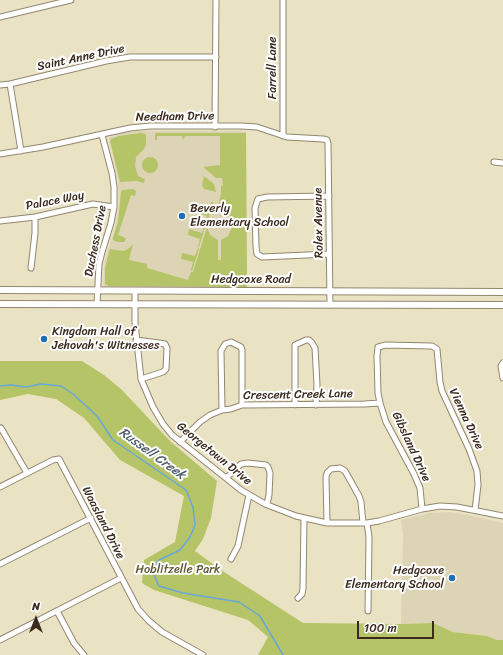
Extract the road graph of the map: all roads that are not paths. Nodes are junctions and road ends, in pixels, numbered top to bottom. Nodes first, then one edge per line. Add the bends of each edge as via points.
1 (71, 0) edge
2 (216, 0) edge
3 (283, 0) edge
4 (0, 16) edge
5 (216, 58) junction
6 (10, 84) junction
7 (0, 85) edge
8 (215, 127) junction
9 (102, 135) junction
10 (283, 136) junction
11 (327, 140) joint
12 (21, 150) junction
13 (0, 154) edge
14 (494, 162) dead end
15 (503, 163) edge
16 (329, 196) junction
17 (114, 208) junction
18 (35, 216) junction
19 (0, 221) edge
20 (329, 254) junction
21 (31, 268) dead end
22 (0, 290) edge
23 (98, 291) junction
24 (330, 291) junction
25 (135, 292) junction
26 (503, 292) edge
27 (0, 304) edge
28 (97, 304) junction
29 (135, 305) junction
30 (330, 305) junction
31 (503, 305) edge
32 (136, 340) junction
33 (378, 348) joint
34 (503, 363) edge
35 (503, 378) edge
36 (142, 379) junction
37 (380, 403) junction
38 (242, 405) junction
39 (295, 405) junction
40 (316, 405) junction
41 (222, 410) junction
42 (1, 428) dead end
43 (180, 442) junction
44 (27, 473) junction
45 (226, 478) junction
46 (0, 487) edge
47 (249, 495) junction
48 (267, 504) junction
49 (422, 509) junction
50 (475, 510) junction
51 (503, 516) edge
52 (91, 518) junction
53 (304, 518) junction
54 (326, 523) junction
55 (365, 523) junction
56 (232, 559) dead end
57 (0, 564) edge
58 (121, 578) junction
59 (298, 598) dead end
60 (57, 611) junction
61 (368, 611) dead end
62 (0, 640) edge
63 (84, 655) edge
64 (203, 655) edge

1 - 4 street
2 - 5 street
3 - 10 street, Farrell Lane
5 - 6 street, Saint Anne Drive via 130,57
5 - 8 street
6 - 7 street, Saint Anne Drive
6 - 12 street
8 - 9 street, Needham Drive via 130,128
8 - 10 street, Needham Drive via 257,127
9 - 12 street, Needham Drive
9 - 17 street, Duchess Drive via 112,173
10 - 11 street, Needham Drive
11 - 16 street, Rolex Avenue
12 - 13 street, Needham Drive
14 - 15 street
16 - 20 street, Rolex Avenue
16 - 20 street via 267,197 258,199 255,208 257,254 262,257
17 - 18 street, Palace Way via 93,204
17 - 23 street, Duchess Drive via 102,252
18 - 19 street, Palace Way
18 - 21 street via 36,232
20 - 24 street, Rolex Avenue
22 - 23 main road, Hedgcoxe Road
23 - 25 main road, Hedgcoxe Road
23 - 28 street, Duchess Drive
24 - 25 main road, Hedgcoxe Road
24 - 26 main road, Hedgcoxe Road
24 - 30 street, Rolex Avenue
25 - 29 street, Georgetown Drive
27 - 28 main road, Hedgcoxe Road
28 - 29 main road, Hedgcoxe Road
29 - 30 main road, Hedgcoxe Road
29 - 32 street, Georgetown Drive
30 - 31 main road, Hedgcoxe Road
32 - 36 street, Georgetown Drive
32 - 36 street via 165,344 167,348 166,369
33 - 37 street, Gibsland Drive
33 - 50 street, Vienna Drive via 386,345 432,346 437,349 442,391 477,471
34 - 35 street
36 - 43 street, Georgetown Drive via 156,413
37 - 40 street, Crescent Creek Lane
37 - 49 street, Gibsland Drive via 386,422 420,488
38 - 39 street, Crescent Creek Lane
38 - 41 street, Crescent Creek Lane
38 - 41 street via 242,350 231,342 225,344 221,351
39 - 40 street, Crescent Creek Lane
39 - 40 street via 295,345 306,340 315,348
41 - 43 street, Crescent Creek Lane via 200,422
42 - 44 street
43 - 45 street, Georgetown Drive
44 - 46 street
44 - 52 street, Waasland Drive via 59,459
45 - 47 street, Georgetown Drive via 232,485
45 - 48 street via 241,464 266,465 270,473
47 - 48 street, Georgetown Drive
47 - 56 street via 238,546
48 - 53 street, Georgetown Drive
49 - 50 street, Georgetown Drive via 440,506
49 - 55 street, Georgetown Drive
50 - 51 street, Georgetown Drive
52 - 57 street
52 - 58 street, Waasland Drive
53 - 54 street, Georgetown Drive
53 - 59 street via 303,588
54 - 55 street, Georgetown Drive
54 - 55 street via 327,473 331,469 340,468 345,471 359,496
55 - 61 street via 368,537
58 - 60 street
58 - 64 street, Waasland Drive via 138,609 149,622
60 - 62 street
60 - 63 street via 74,643

